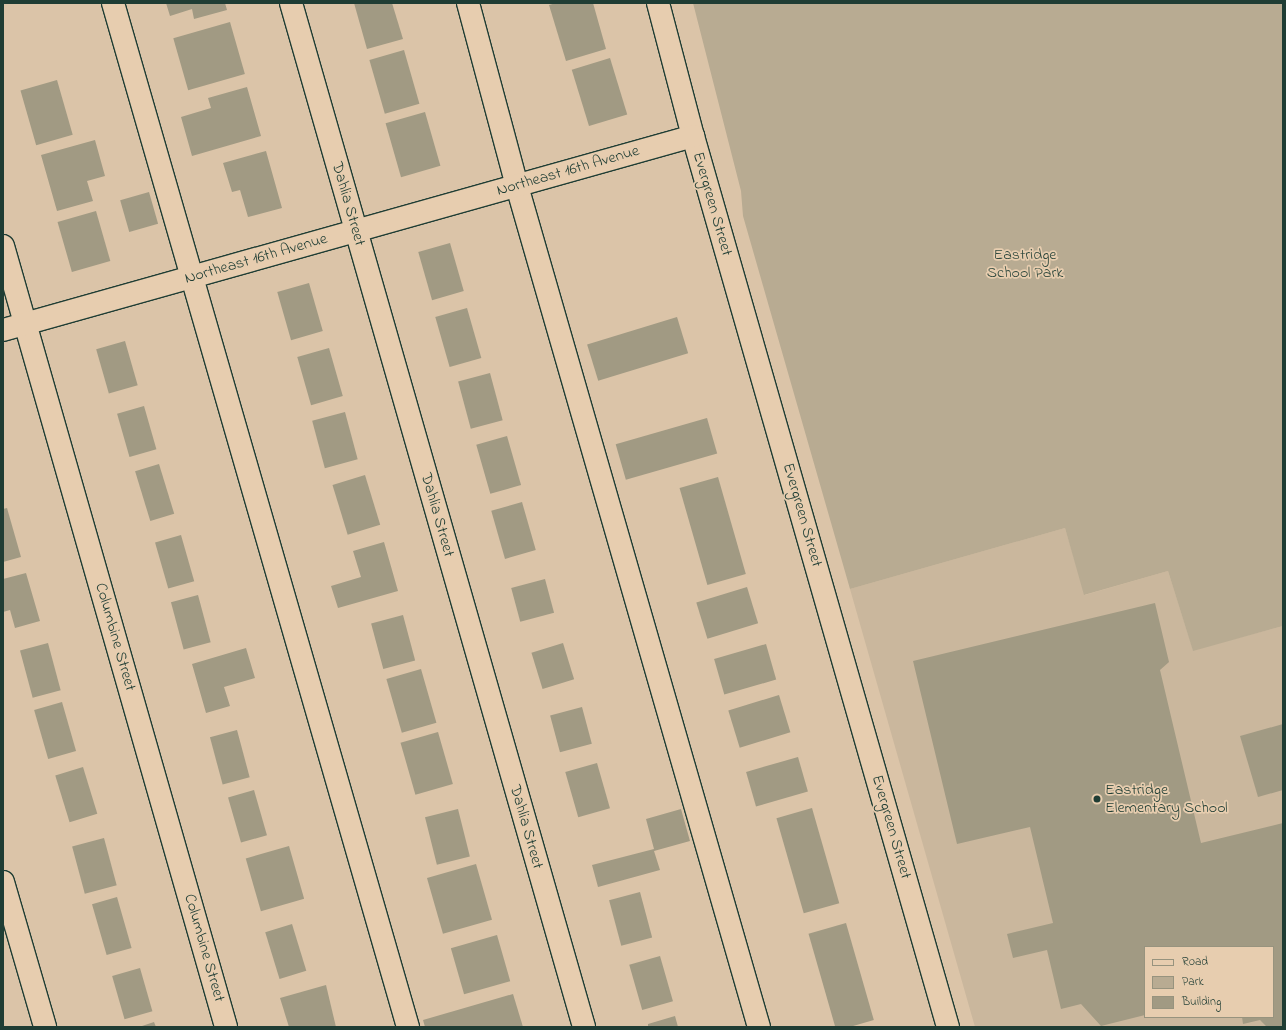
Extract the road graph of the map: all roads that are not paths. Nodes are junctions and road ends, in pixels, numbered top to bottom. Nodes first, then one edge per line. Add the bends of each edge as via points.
1 (113, 3) edge
2 (291, 3) edge
3 (468, 3) edge
4 (658, 3) edge
5 (693, 136) junction
6 (517, 186) junction
7 (355, 231) junction
8 (3, 246) edge
9 (194, 276) junction
10 (25, 323) junction
11 (3, 330) edge
12 (3, 882) edge
13 (45, 1027) edge
14 (226, 1027) edge
15 (408, 1027) edge
16 (584, 1027) edge
17 (759, 1027) edge
18 (948, 1027) edge

1 - 9 street
2 - 7 street, Dahlia Street
3 - 6 street
4 - 5 street, Evergreen Street
5 - 6 street, Northeast 16th Avenue
5 - 18 street, Evergreen Street
6 - 7 street, Northeast 16th Avenue
6 - 17 street
7 - 9 street, Northeast 16th Avenue
7 - 16 street, Dahlia Street
8 - 10 street, Columbine Street
9 - 10 street, Northeast 16th Avenue
9 - 15 street
10 - 11 street, Northeast 16th Avenue
10 - 14 street, Columbine Street
12 - 13 street

